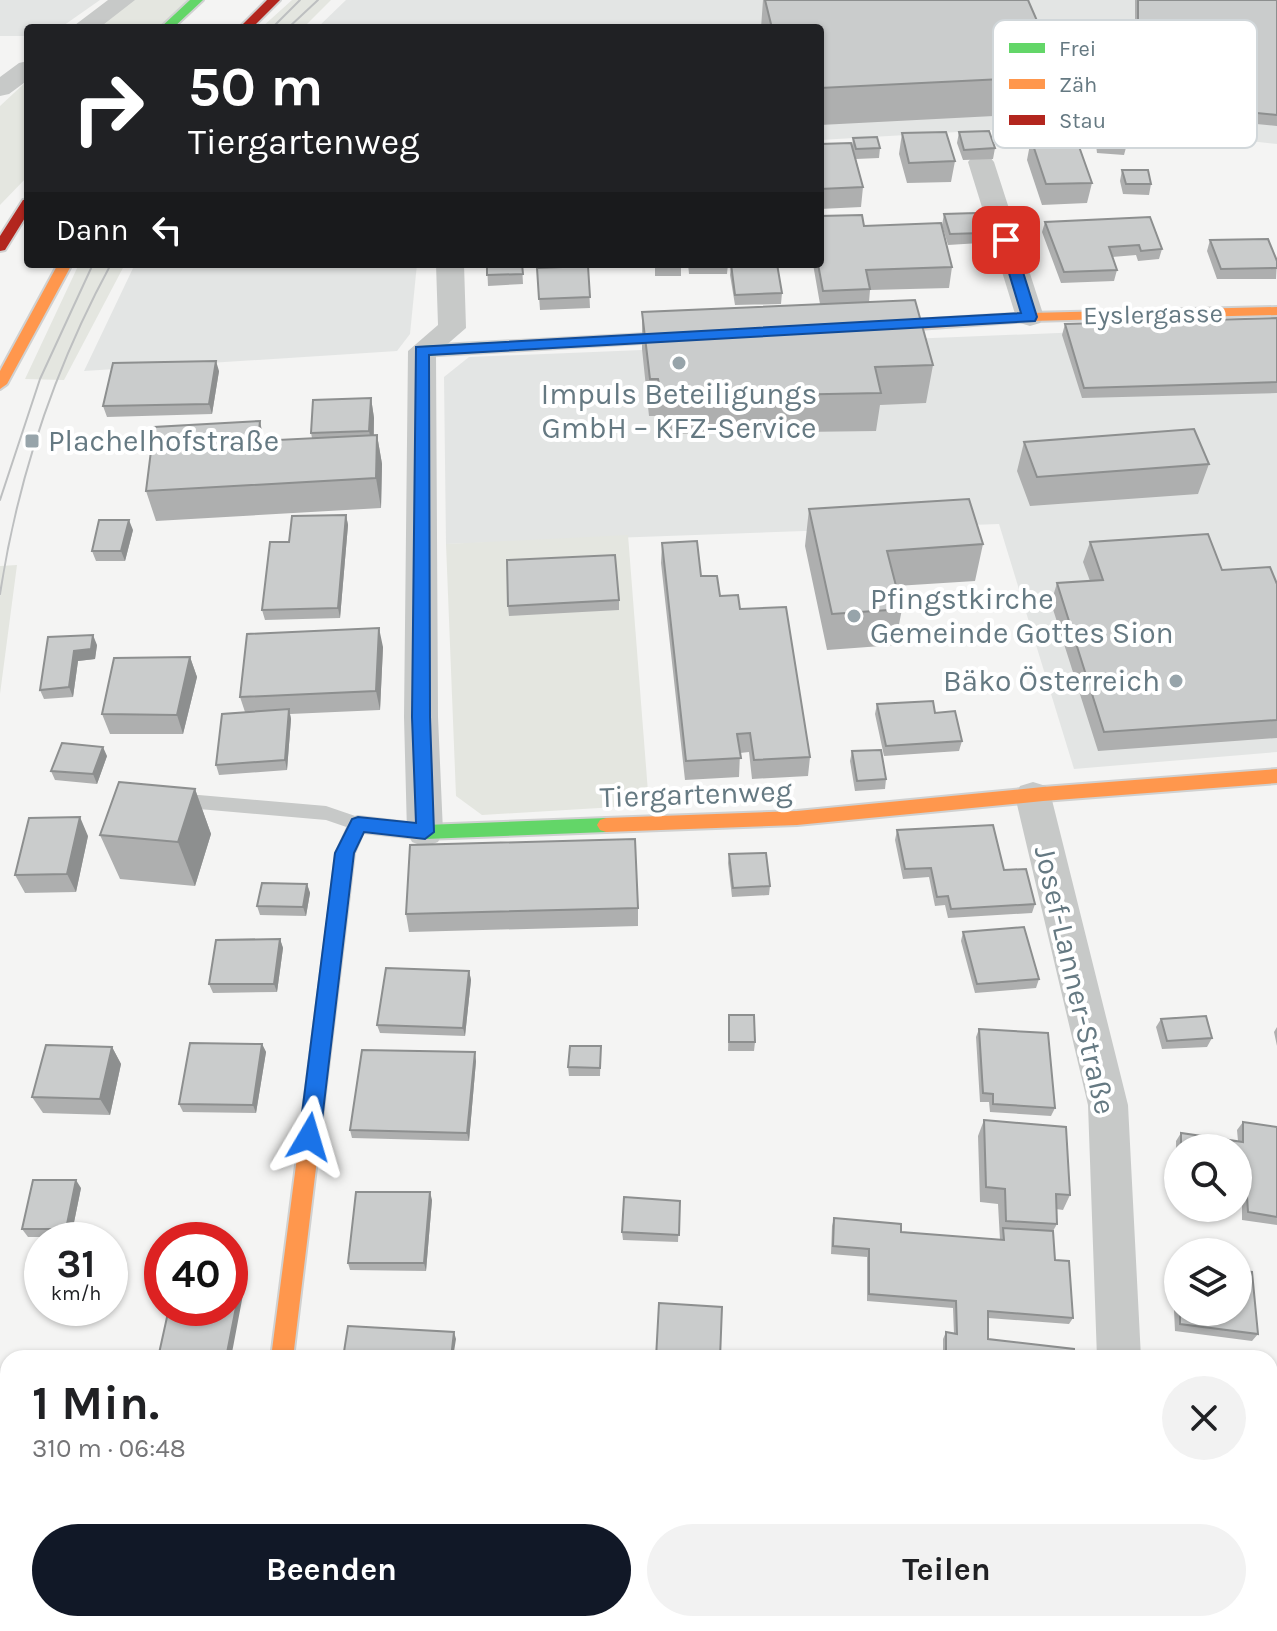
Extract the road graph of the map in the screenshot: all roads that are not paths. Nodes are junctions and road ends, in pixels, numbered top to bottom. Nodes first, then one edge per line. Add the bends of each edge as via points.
1 (123, 0) edge
2 (197, 0) edge
3 (274, 0) edge
4 (89, 24) edge
5 (170, 24) edge
6 (249, 24) edge
7 (24, 71) edge
8 (0, 89) edge
9 (981, 162) edge
10 (24, 209) edge
11 (0, 247) edge
12 (63, 268) edge
13 (450, 268) edge
14 (1277, 311) edge
15 (1030, 317) junction
16 (838, 329) edge
17 (729, 335) edge
18 (422, 351) junction
19 (0, 384) edge
20 (1277, 776) edge
21 (1033, 796) junction
22 (162, 799) edge
23 (358, 824) junction
24 (425, 832) junction
25 (283, 1350) edge
26 (1119, 1350) edge

1 - 4 street
2 - 5 street
3 - 6 street
7 - 8 street
9 - 15 street
10 - 11 street
12 - 19 street
13 - 18 street via 452,328
14 - 15 street, Eyslergasse
15 - 16 street, Eyslergasse
17 - 18 street
18 - 24 street
20 - 21 street, Tiergartenweg
21 - 24 street, Tiergartenweg via 797,818
21 - 26 street, Josef-Lanner-Straße via 1108,1105
22 - 23 lane, Tiergartenweg via 326,813
23 - 24 street, Tiergartenweg
23 - 25 street via 345,853

